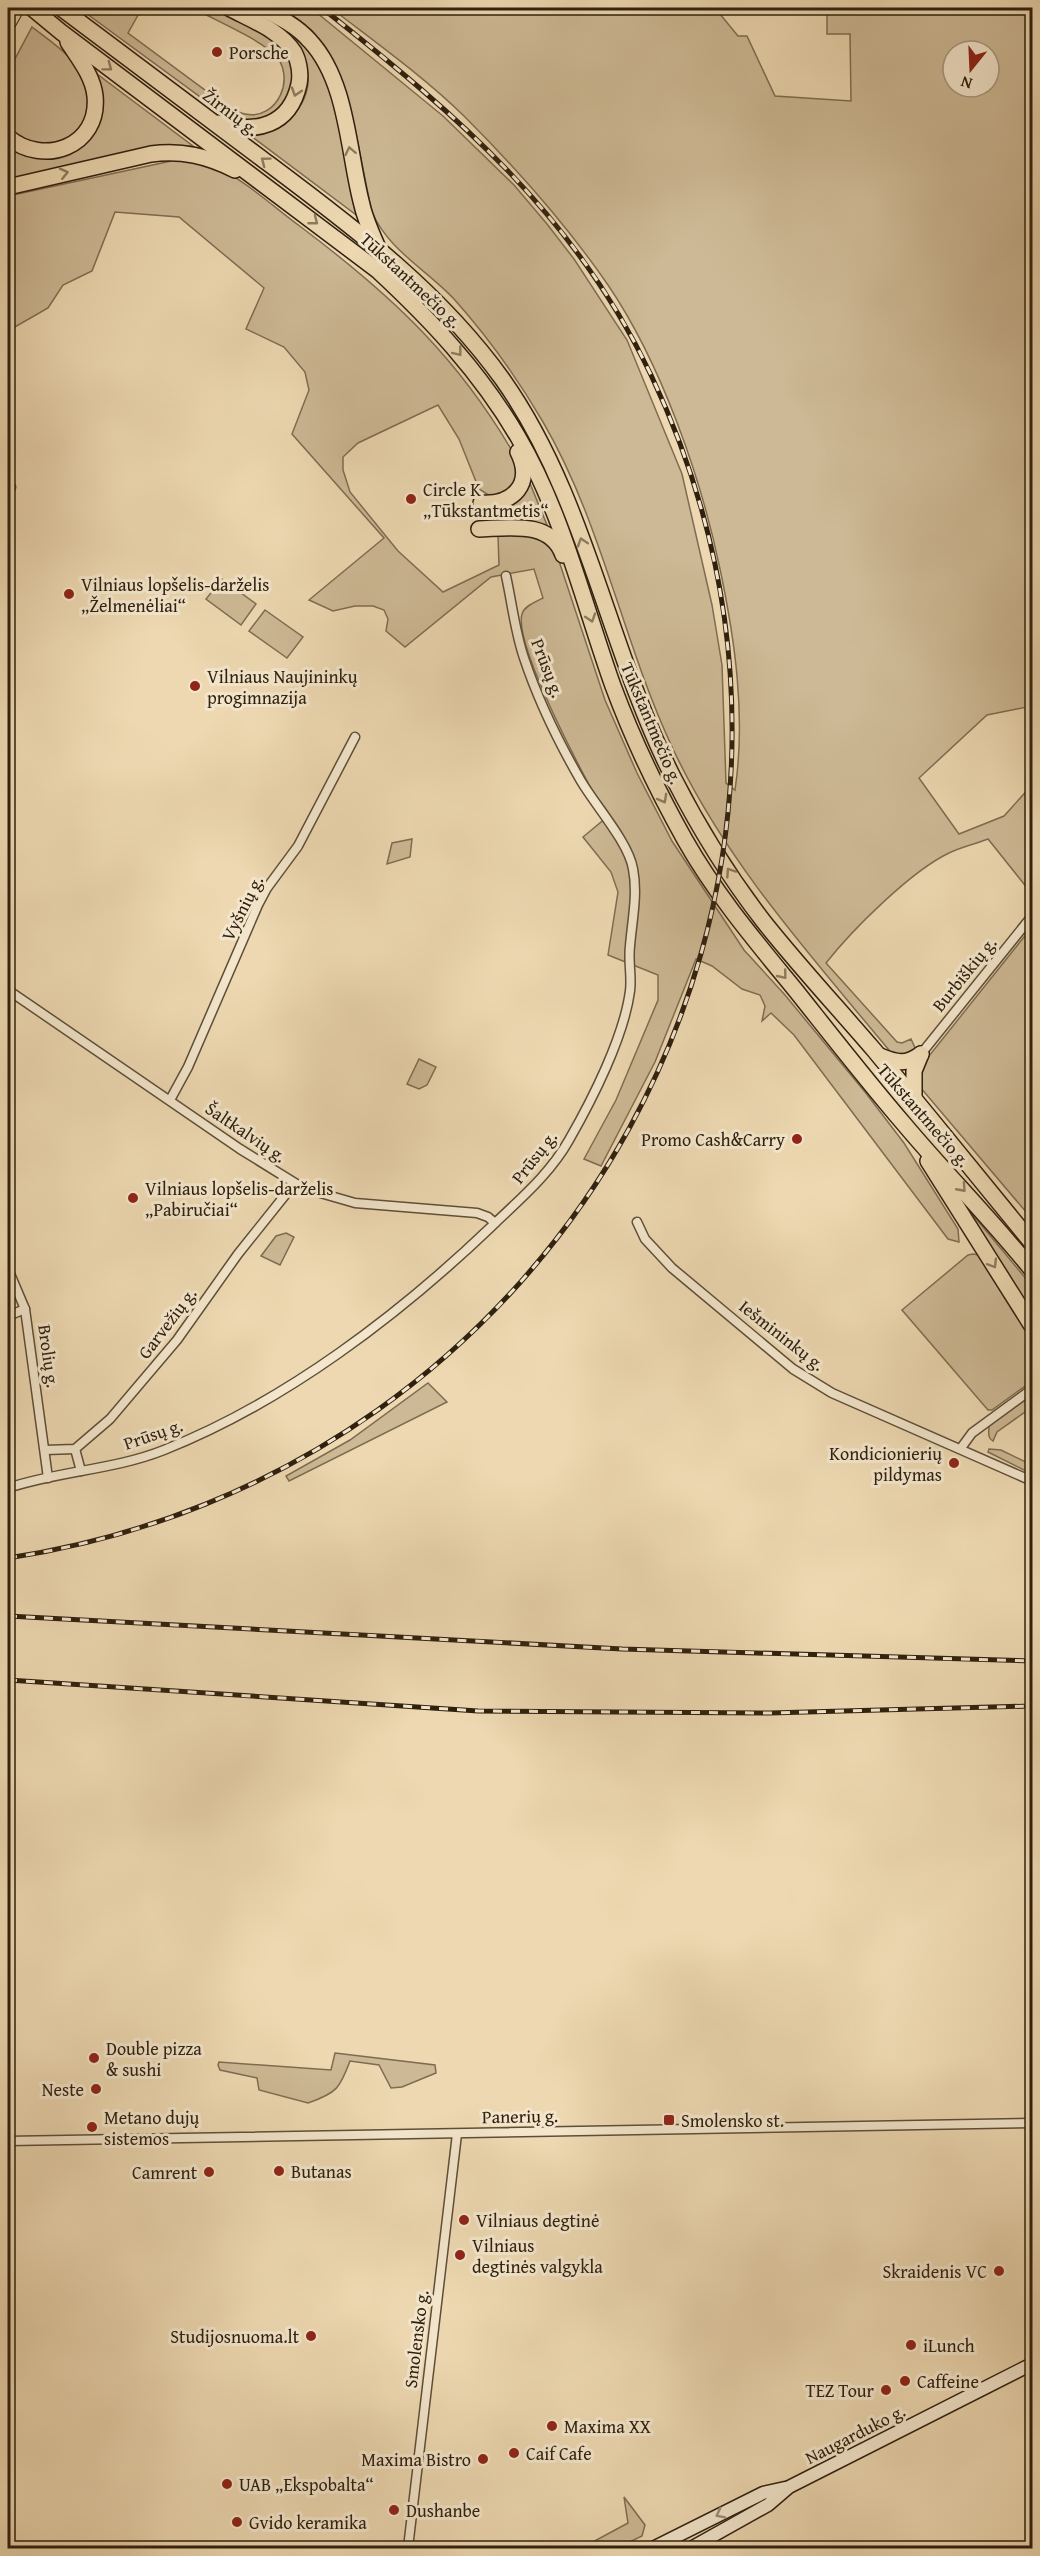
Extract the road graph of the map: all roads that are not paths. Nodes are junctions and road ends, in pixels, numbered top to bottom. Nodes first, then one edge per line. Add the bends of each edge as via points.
1 (17, 8) edge
2 (32, 8) edge
3 (61, 8) edge
4 (229, 8) edge
5 (261, 8) edge
6 (8, 24) edge
7 (62, 32) junction
8 (210, 120) junction
9 (8, 137) edge
10 (267, 186) junction
11 (8, 187) edge
12 (378, 248) junction
13 (494, 400) junction
14 (481, 503) dead end
15 (479, 529) dead end
16 (506, 576) dead end
17 (582, 592) junction
18 (354, 737) dead end
19 (1032, 916) edge
20 (8, 990) edge
21 (921, 1054) junction
22 (878, 1055) junction
23 (914, 1099) junction
24 (170, 1100) junction
25 (905, 1126) junction
26 (294, 1184) junction
27 (1005, 1210) junction
28 (638, 1222) dead end
29 (495, 1223) junction
30 (1032, 1226) edge
31 (1032, 1243) edge
32 (8, 1269) edge
33 (1032, 1270) edge
34 (25, 1308) junction
35 (8, 1316) edge
36 (1032, 1326) edge
37 (1032, 1389) edge
38 (961, 1448) junction
39 (75, 1449) junction
40 (45, 1450) junction
41 (81, 1471) junction
42 (48, 1478) junction
43 (1032, 1481) edge
44 (8, 1488) edge
45 (1032, 2123) edge
46 (457, 2134) junction
47 (8, 2141) edge
48 (1032, 2364) edge
49 (789, 2487) junction
50 (408, 2548) edge
51 (653, 2548) edge
52 (691, 2548) edge

1 - 6 main road
2 - 7 highway, Žirnių g.
3 - 8 highway, Žirnių g.
4 -> 8 highway via 287,43 296,55 300,79 291,105 269,123 248,128
12 -> 5 highway via 362,207 338,89 329,69 298,29
7 - 9 highway via 93,84 94,112 87,128 68,146 42,152 19,146
7 -> 10 highway, Žirnių g.
12 -> 8 highway, Žirnių g.
11 -> 10 highway via 170,152 213,159
10 -> 13 highway, Tūkstantmečio g. via 377,270 417,307 455,347
22 -> 12 highway, Tūkstantmečio g. via 763,920 676,782 630,680 577,525 532,426 503,380 468,337 427,292
13 - 14 highway via 522,460 523,474 510,498
13 - 17 highway, Tūkstantmečio g. via 537,474
15 - 17 highway via 520,528 547,533 556,541
16 - 29 street, Prūsų g. via 524,658 550,722 581,781 631,860 635,894 629,954 631,989 612,1052 569,1140 550,1168
17 -> 25 highway, Tūkstantmečio g. via 637,748 687,844 746,930
18 - 24 street, Vyšnių g. via 298,846 258,905
19 - 21 street, Burbiškių g.
20 - 24 street, Šaltkalvių g.
21 - 22 highway via 909,1063
21 - 23 highway via 914,1071
22 - 23 highway, Tūkstantmečio g.
23 - 27 highway, Tūkstantmečio g.
24 - 26 street, Šaltkalvių g.
25 -> 33 highway, Tūkstantmečio g.
25 -> 36 highway
26 - 29 street, Šaltkalvių g. via 355,1203 477,1213
26 - 39 street, Garvežių g. via 158,1363 110,1419
27 - 30 highway
27 - 31 highway, Tūkstantmečio g.
28 - 38 street, Iešmininkų g. via 645,1239 672,1268 793,1369 832,1393
29 - 41 street, Prūsų g. via 452,1264 395,1309 270,1398 162,1451
32 - 34 street, Brolių g.
34 - 35 street
34 - 40 street, Brolių g.
37 - 38 street via 972,1432
38 - 43 street, Iešmininkų g.
39 - 40 street
39 - 41 street
40 - 42 street, Brolių g.
41 - 42 street, Prūsų g.
42 - 44 street, Prūsų g.
45 - 46 street, Panerių g.
46 - 47 street, Panerių g.
46 - 50 street, Smolensko g.
48 - 49 main road, Naugarduko g.
49 -> 51 main road, Naugarduko g. via 763,2493
49 - 52 main road, Naugarduko g. via 768,2505

